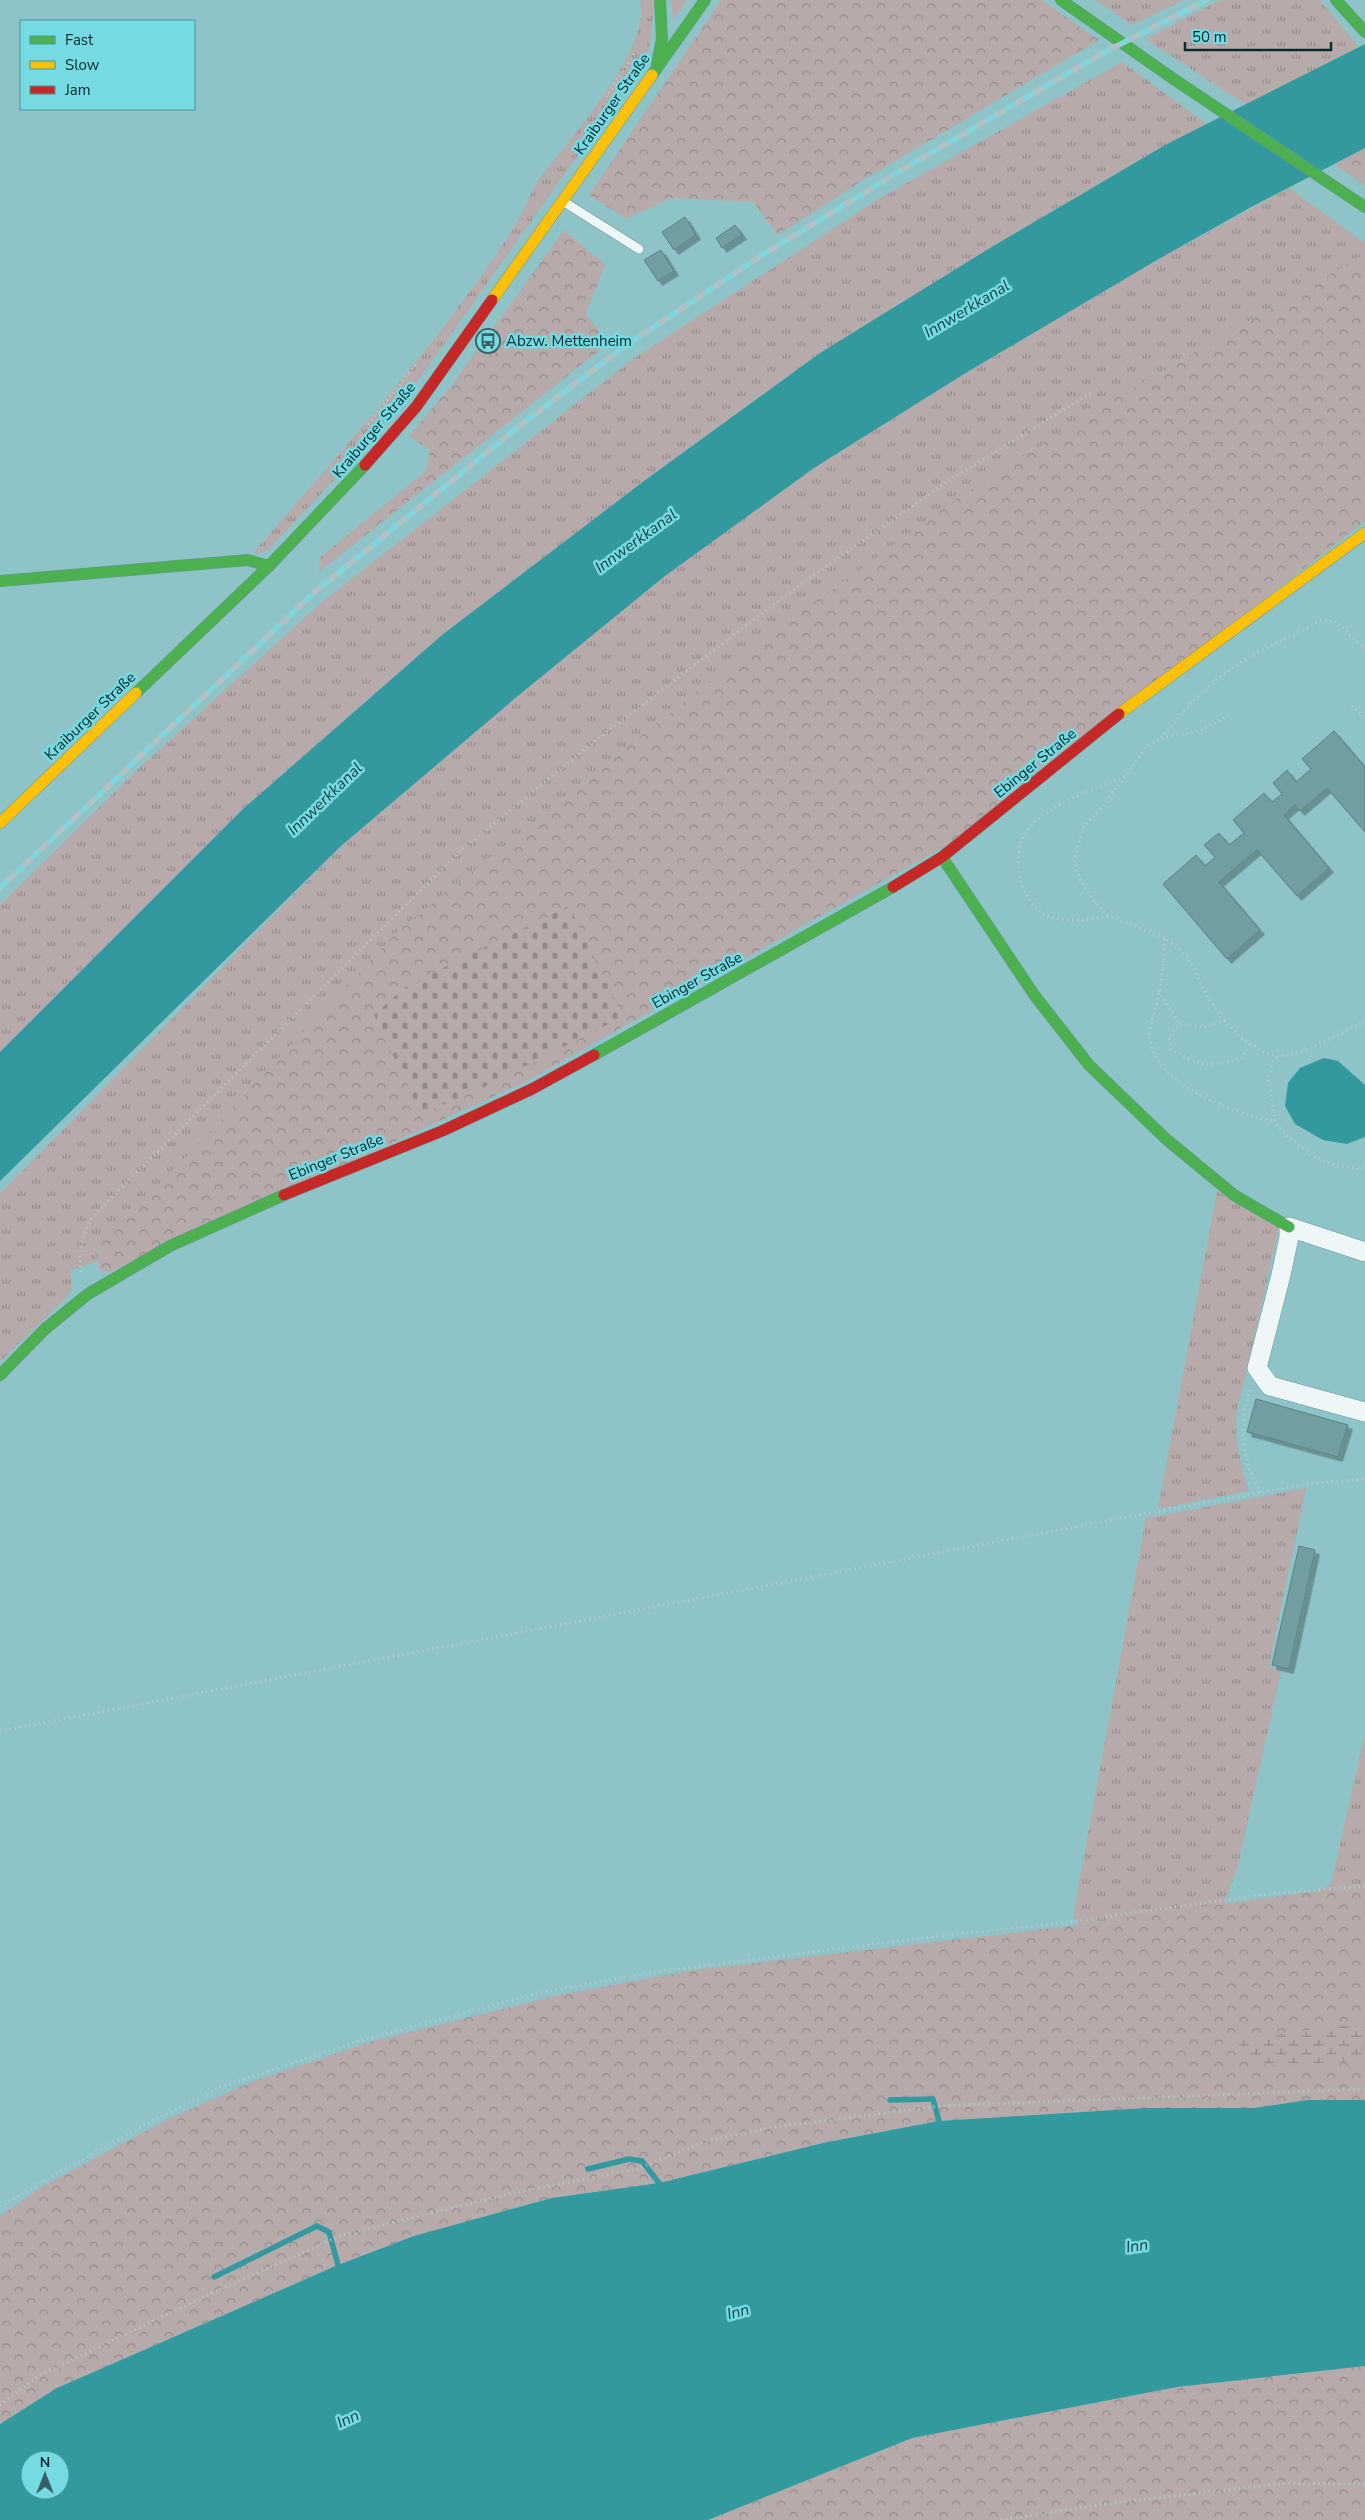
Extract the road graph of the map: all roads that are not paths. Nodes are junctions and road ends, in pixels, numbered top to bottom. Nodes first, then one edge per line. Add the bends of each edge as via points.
1 (660, 0) edge
2 (706, 0) edge
3 (1061, 0) edge
4 (1336, 0) edge
5 (1365, 32) edge
6 (656, 67) junction
7 (562, 200) junction
8 (1365, 207) edge
9 (639, 249) dead end
10 (1365, 533) edge
11 (269, 566) junction
12 (0, 581) edge
13 (0, 823) edge
14 (942, 857) junction
15 (1289, 1227) junction
16 (1365, 1252) edge
17 (0, 1375) edge
18 (1365, 1412) edge

1 - 6 street via 662,39
2 - 6 street, Kraiburger Straße
3 - 8 street
4 - 5 street
6 - 7 street, Kraiburger Straße
7 - 9 lane
7 - 11 street, Kraiburger Straße via 416,407 347,486
10 - 14 street, Ebinger Straße via 1116,718
11 - 12 street via 248,560
11 - 13 street, Kraiburger Straße
14 - 15 street via 1035,996 1089,1065 1166,1139 1234,1195
14 - 17 street, Ebinger Straße via 880,895 532,1089 442,1131 233,1216 170,1246 88,1294 45,1328
15 - 16 street
15 - 18 street via 1281,1276 1257,1368 1270,1386

